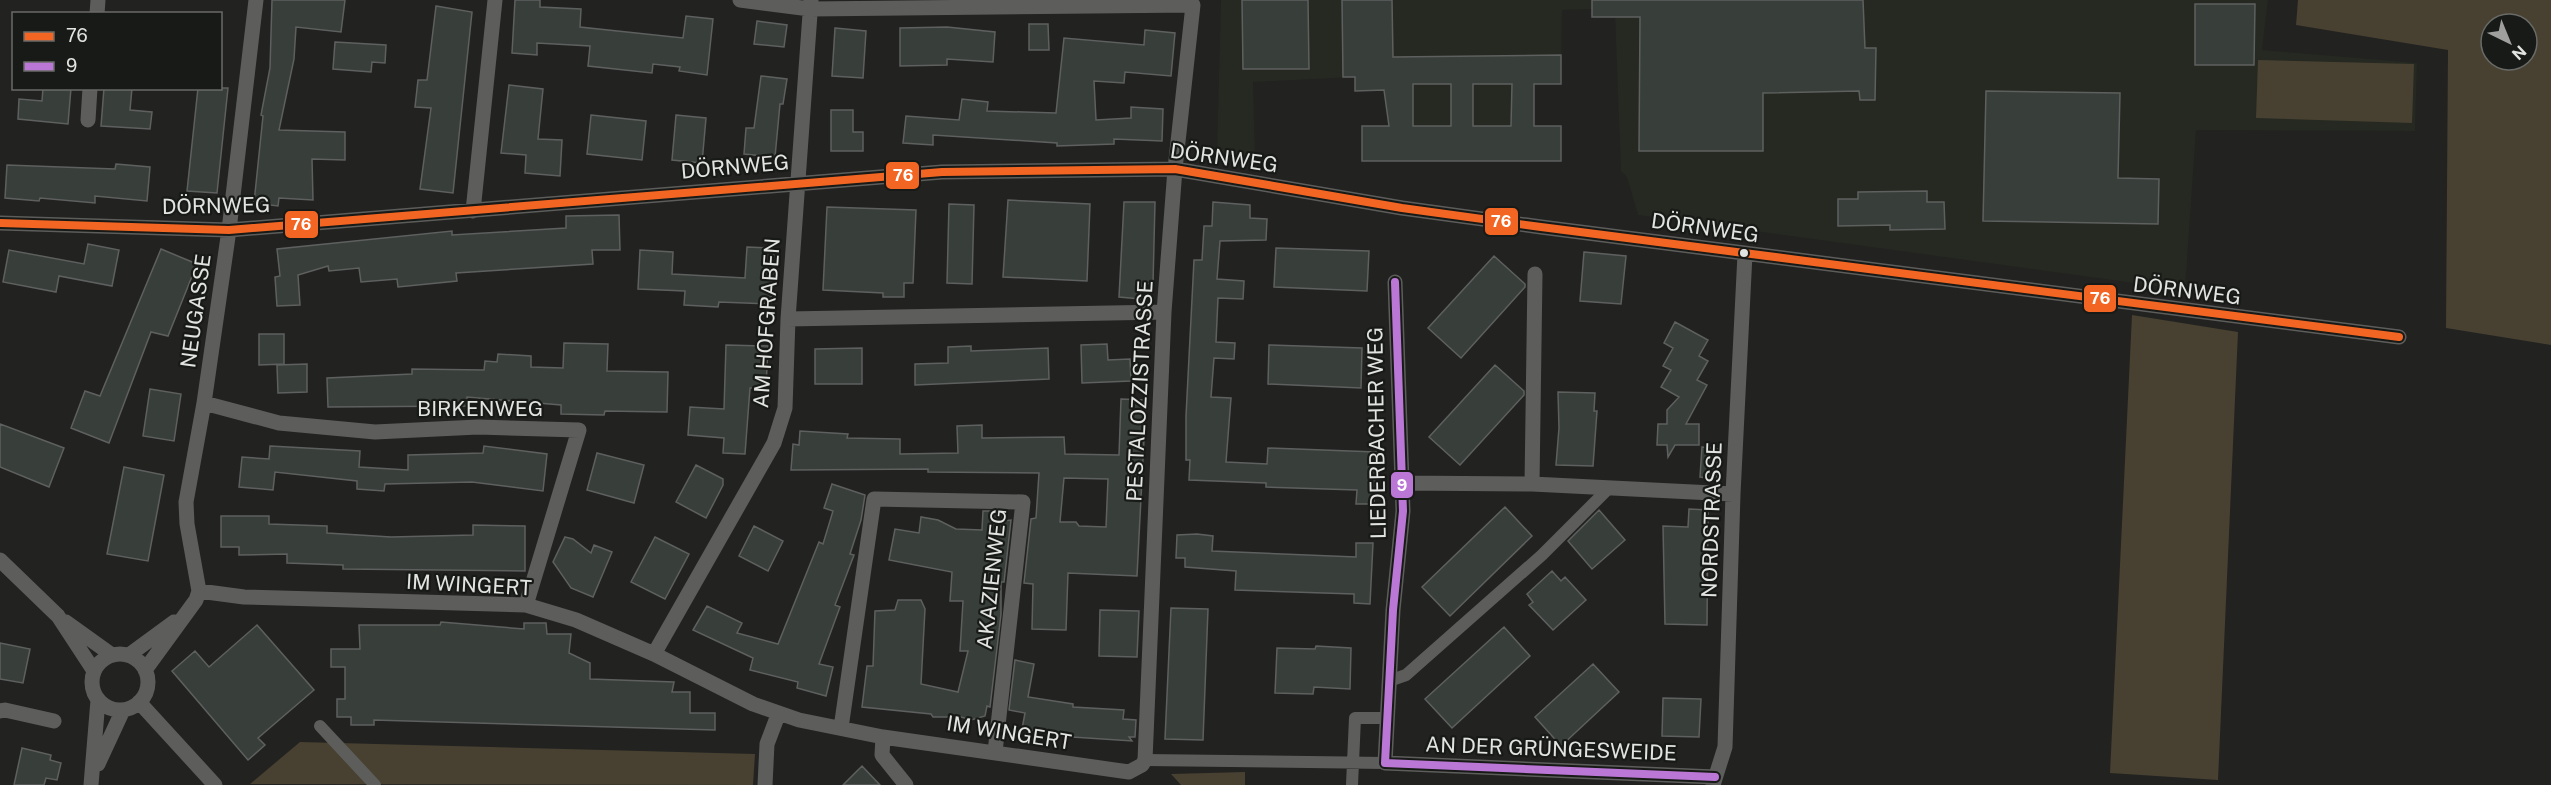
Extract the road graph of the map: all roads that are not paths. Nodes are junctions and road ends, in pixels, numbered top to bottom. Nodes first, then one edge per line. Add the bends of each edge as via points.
1 (256, 0) edge
2 (495, 0) edge
3 (740, 0) edge
4 (811, 4) edge
5 (90, 90) edge
6 (88, 120) dead end
7 (1175, 169) junction
8 (799, 183) junction
9 (473, 211) junction
10 (0, 223) edge
11 (229, 230) junction
12 (1745, 254) junction
13 (1534, 274) dead end
14 (1395, 282) dead end
15 (1164, 312) junction
16 (788, 319) junction
17 (2399, 337) dead end
18 (204, 403) junction
19 (1400, 483) junction
20 (1532, 484) junction
21 (1610, 487) junction
22 (1733, 494) junction
23 (0, 560) edge
24 (199, 591) junction
25 (526, 605) junction
26 (186, 613) junction
27 (57, 616) junction
28 (654, 654) junction
29 (112, 655) junction
30 (129, 655) junction
31 (146, 670) junction
32 (94, 671) junction
33 (1389, 681) junction
34 (98, 700) junction
35 (139, 702) junction
36 (123, 710) junction
37 (0, 711) edge
38 (778, 715) junction
39 (1388, 718) junction
40 (54, 721) dead end
41 (320, 726) dead end
42 (841, 728) junction
43 (883, 737) junction
44 (995, 752) junction
45 (1145, 760) junction
46 (1385, 763) junction
47 (1354, 764) junction
48 (92, 780) edge
49 (1714, 781) edge
50 (215, 785) edge
51 (375, 785) edge
52 (765, 785) edge
53 (906, 785) edge
54 (1352, 785) edge

1 - 11 street, NEUGASSE
2 - 9 street
3 - 4 street
4 - 7 street, PESTALOZZISTRASSE via 1193,5
4 - 8 street, AM HOFGRABEN
5 - 6 street
7 - 8 street, DÖRNWEG via 942,172
7 - 12 street, DÖRNWEG via 1413,209
7 - 15 street, PESTALOZZISTRASSE
8 - 9 street, DÖRNWEG
8 - 16 street, AM HOFGRABEN
9 - 11 street, DÖRNWEG
10 - 11 street, DÖRNWEG
11 - 18 street, NEUGASSE
12 - 17 street, DÖRNWEG
12 - 22 street, NORDSTRASSE
13 - 20 street
14 - 19 street, LIEDERBACHER WEG
15 - 16 street
15 - 45 street, PESTALOZZISTRASSE
16 - 28 street, AM HOFGRABEN via 784,408 774,443
18 - 24 street, NEUGASSE via 186,502 186,524
18 - 25 street, BIRKENWEG via 279,423 375,432 478,427 579,430
19 - 20 street
19 - 33 street, LIEDERBACHER WEG via 1403,511
20 - 21 street
21 - 22 street
21 - 33 street via 1542,555 1406,675
22 - 49 street, NORDSTRASSE via 1725,747
23 - 27 street
24 - 25 street, IM WINGERT via 255,597
24 - 26 street
25 - 28 street, IM WINGERT via 576,620
26 - 30 street
26 - 31 street
27 - 29 street
27 - 32 street
28 - 38 street, IM WINGERT
29 - 30 street
29 - 32 street
30 - 31 street
31 - 35 street via 147,687
32 - 34 street via 91,682
33 - 39 street, LIEDERBACHER WEG
34 - 36 street via 114,710
34 - 48 street
35 - 36 street
35 - 50 street
36 - 48 street
37 - 40 street
38 - 42 street, IM WINGERT
38 - 52 street via 767,744
39 - 46 street, LIEDERBACHER WEG
39 - 47 street via 1354,718
41 - 51 street
42 - 43 street, IM WINGERT
42 - 44 street, AKAZIENWEG via 874,499 1023,502
43 - 44 street, IM WINGERT
43 - 53 street via 882,755
44 - 45 street, IM WINGERT via 1129,772
45 - 47 street
46 - 47 street
46 - 49 street, AN DER GRÜNGESWEIDE
47 - 54 street

